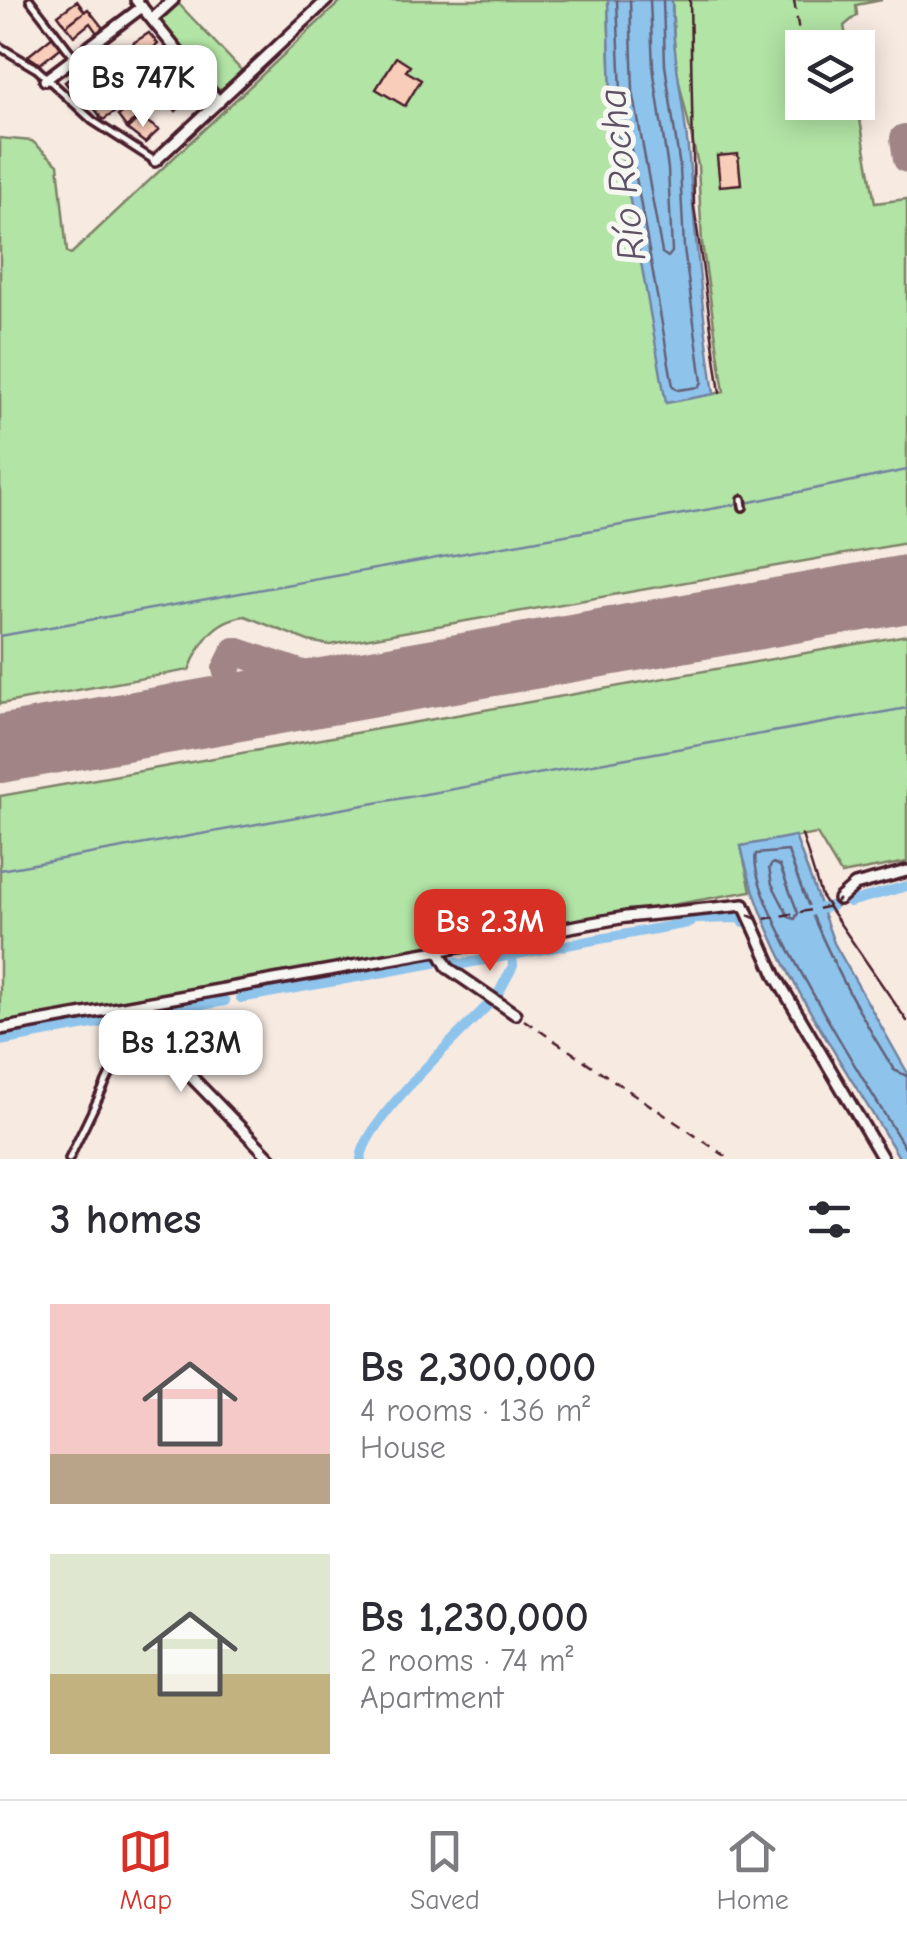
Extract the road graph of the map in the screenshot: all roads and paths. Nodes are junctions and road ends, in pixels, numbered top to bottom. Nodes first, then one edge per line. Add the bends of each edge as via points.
1 (30, 0) edge
2 (172, 0) edge
3 (328, 0) edge
4 (794, 0) edge
5 (139, 4) edge
6 (152, 19) junction
7 (799, 30) edge
8 (2, 50) edge
9 (75, 58) junction
10 (46, 80) junction
11 (219, 102) junction
12 (155, 161) joint
13 (907, 871) edge
14 (839, 900) joint
15 (748, 915) junction
16 (438, 950) junction
17 (130, 1006) junction
18 (515, 1014) joint
19 (136, 1020) junction
20 (0, 1029) edge
21 (69, 1159) edge
22 (271, 1159) edge
23 (730, 1159) edge
24 (883, 1159) edge

1 - 9 lane
2 - 6 street
3 - 11 street
4 - 7 path
5 - 6 street
5 - 9 street
6 - 11 street
8 - 10 lane
9 - 10 street
10 - 12 lane via 94,122
11 - 12 street
13 - 14 street via 855,885
14 - 15 path, bridge via 759,920
15 - 16 street via 744,905 692,909
15 - 24 street via 776,977
16 - 17 street
16 - 18 street via 448,968
17 - 19 street
17 - 20 street
18 - 23 path
19 - 21 lane
19 - 22 street

